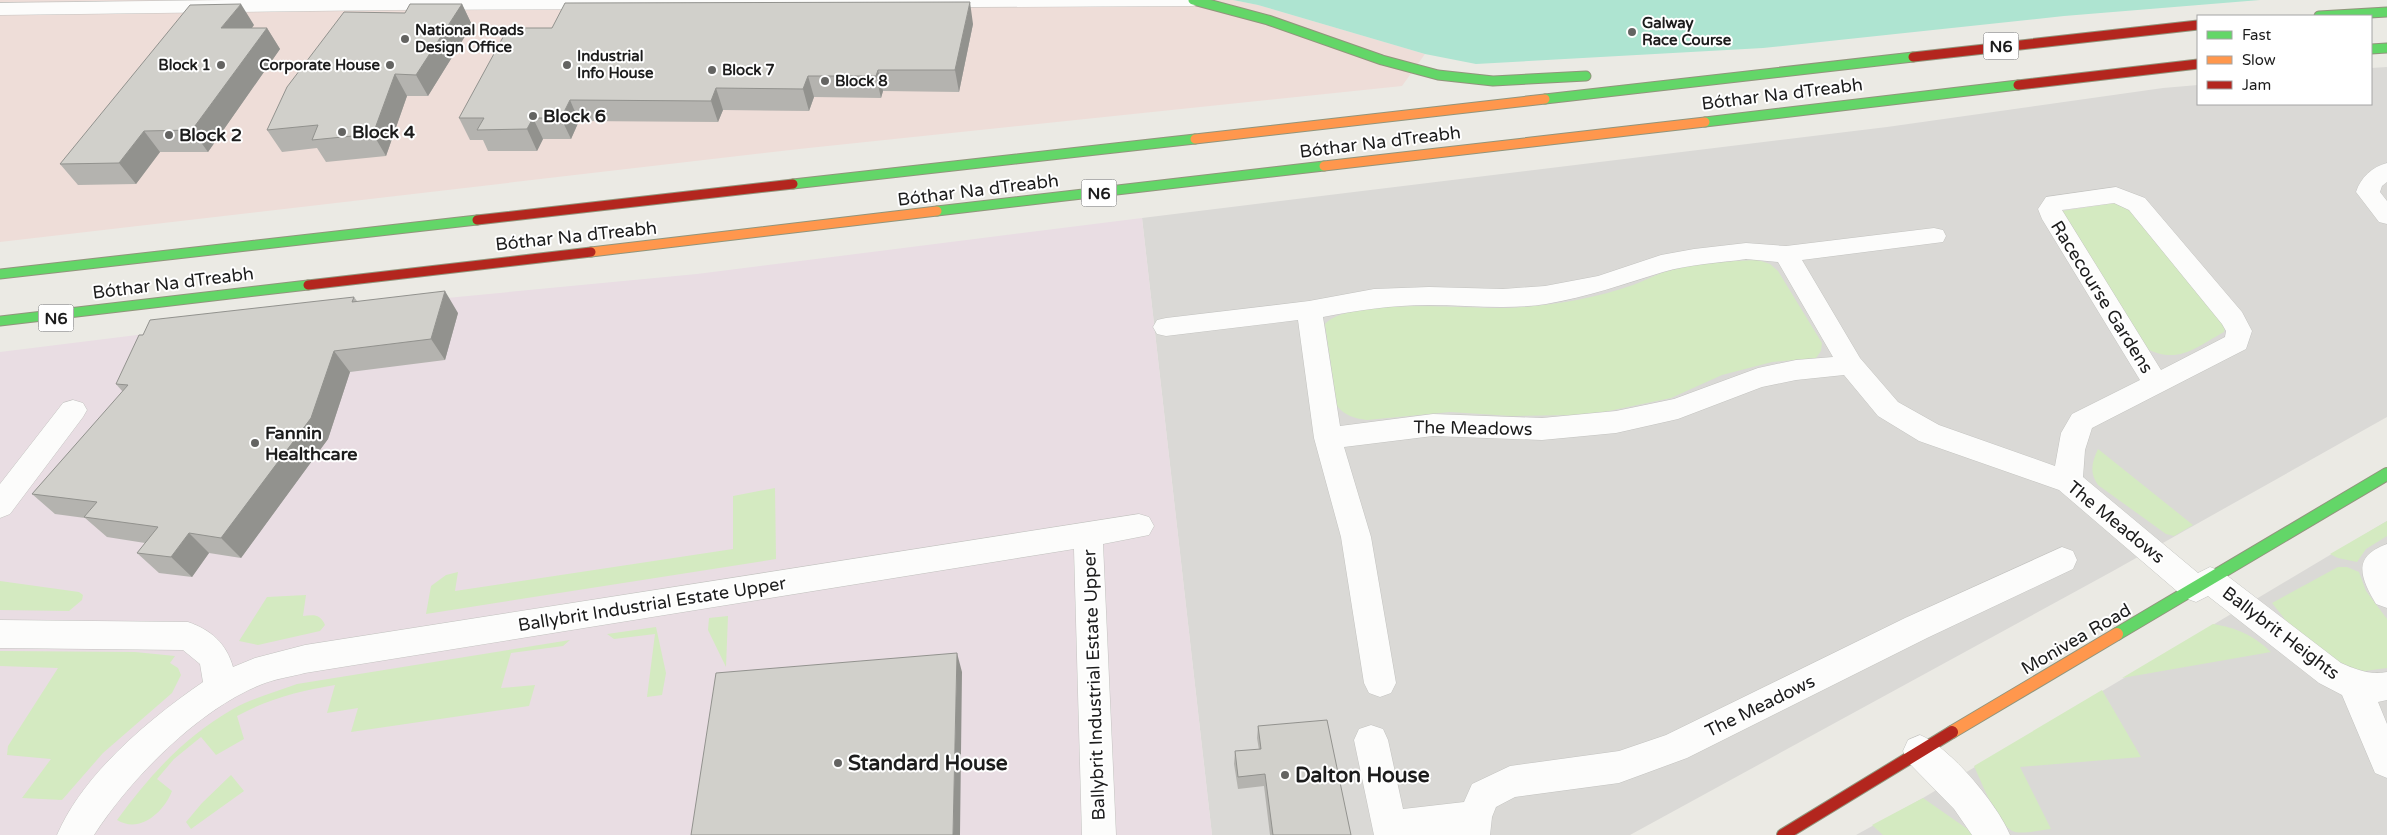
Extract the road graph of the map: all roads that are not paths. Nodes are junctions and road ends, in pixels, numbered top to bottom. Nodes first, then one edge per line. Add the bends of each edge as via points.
1 (1193, 0) edge
2 (0, 9) edge
3 (2387, 12) edge
4 (2336, 15) edge
5 (2197, 25) edge
6 (2387, 48) edge
7 (2372, 49) edge
8 (2197, 64) edge
9 (1735, 66) dead end
10 (1804, 69) junction
11 (1599, 75) dead end
12 (2387, 170) edge
13 (2387, 216) edge
14 (1934, 236) dead end
15 (1786, 254) junction
16 (0, 274) edge
17 (112, 308) junction
18 (1309, 310) junction
19 (0, 321) edge
20 (1166, 327) dead end
21 (0, 328) edge
22 (1851, 365) junction
23 (2155, 383) junction
24 (73, 410) dead end
25 (1328, 438) junction
26 (2387, 474) edge
27 (2069, 482) junction
28 (0, 506) edge
29 (1139, 526) dead end
30 (1088, 534) junction
31 (2387, 558) edge
32 (2062, 560) dead end
33 (2203, 584) junction
34 (2387, 595) edge
35 (0, 634) edge
36 (1380, 683) dead end
37 (2354, 685) junction
38 (2387, 686) edge
39 (220, 689) junction
40 (1371, 740) dead end
41 (1920, 751) junction
42 (2387, 762) edge
43 (1474, 826) edge
44 (1390, 831) edge
45 (74, 835) edge
46 (1099, 835) edge
47 (1783, 835) edge
48 (1993, 835) edge

1 - 2 street
1 - 11 main road via 1239,10 1390,62 1438,75 1514,81
3 - 4 main road
5 - 10 main road, Bóthar Na dTreabh / N6
6 - 7 main road
8 - 17 main road, Bóthar Na dTreabh / N6
9 - 10 main road
10 - 16 main road, Bóthar Na dTreabh / N6
12 - 13 street via 2371,183 2368,192
14 - 15 street
15 - 18 street via 1746,252 1694,257 1601,284 1545,295 1374,298
15 - 22 street, The Meadows
17 - 19 main road, Bóthar Na dTreabh / N6
17 - 21 main road, N6
18 - 20 street
18 - 25 street
22 - 25 street, The Meadows via 1796,370 1758,378 1678,409 1616,422 1542,429 1433,425
22 - 27 street, The Meadows via 1881,402 1914,426
23 - 23 street, Racecourse Gardens via 2237,342 2240,336 2237,325 2137,204 2116,195 2054,203 2050,208 2054,219
23 - 27 street, Racecourse Gardens via 2091,415 2077,426
24 - 28 street
25 - 36 street via 1356,537
26 - 33 main road, Monivea Road
27 - 33 street, The Meadows
29 - 30 street, Ballybrit Industrial Estate Upper
30 - 39 street, Ballybrit Industrial Estate Upper via 305,660 256,672
30 - 46 street, Ballybrit Industrial Estate Upper
31 - 34 street via 2376,567 2379,582
32 - 43 street, The Meadows via 1675,747 1619,766 1510,782 1484,796
33 - 37 street, Ballybrit Heights via 2318,664
33 - 41 main road, Monivea Road
35 - 39 street via 188,636 206,646 217,661
37 - 38 street, Ballybrit Heights
37 - 42 street, Ballybrit Heights
39 - 45 street, Ballybrit Industrial Estate Upper via 183,713 142,750 104,792
40 - 44 street
41 - 47 main road, Monivea Road
41 - 48 street via 1966,797
43 - 44 street

